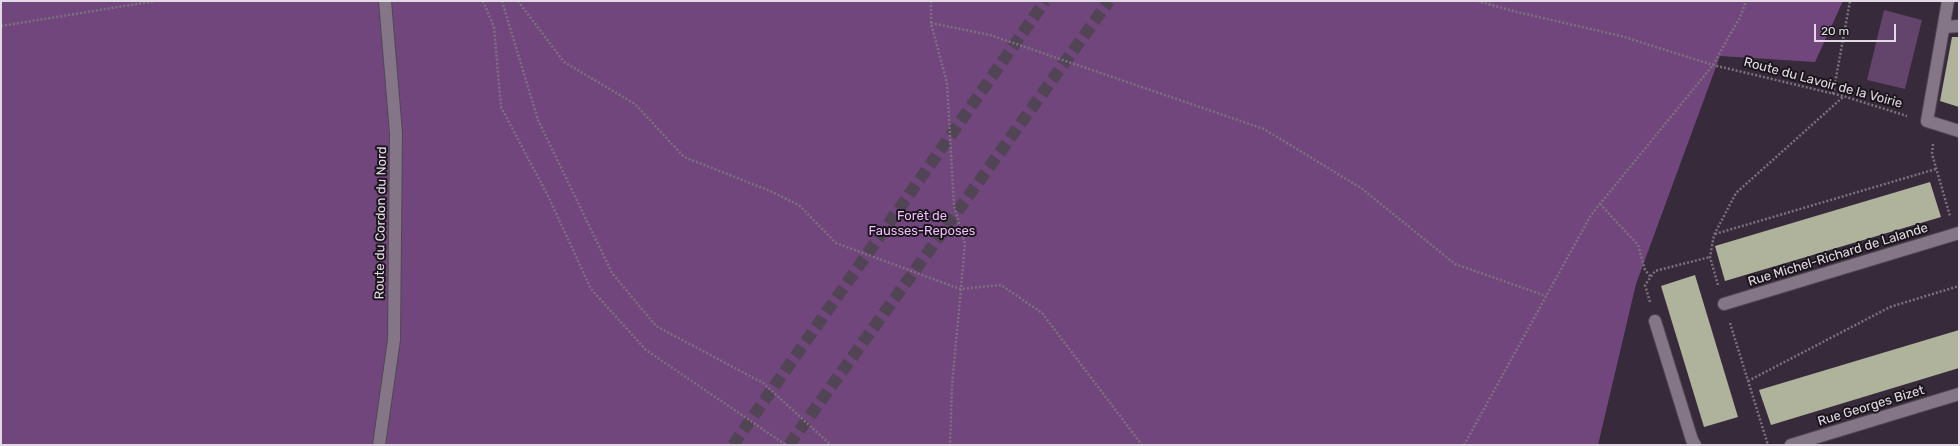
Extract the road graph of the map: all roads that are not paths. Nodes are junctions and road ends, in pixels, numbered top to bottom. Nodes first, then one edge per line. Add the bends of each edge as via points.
1 (385, 1) edge
2 (1948, 1) edge
3 (1959, 26) edge
4 (1944, 27) junction
5 (1959, 131) edge
6 (1954, 234) edge
7 (1724, 304) road end
8 (1655, 321) road end
9 (1959, 394) edge
10 (379, 445) edge
11 (1695, 445) edge
12 (1791, 445) edge

1 - 10 street, Route du Cordon du Nord via 396,133 394,340
2 - 4 street
3 - 4 street
4 - 5 street via 1927,121
6 - 7 street, Rue Michel-Richard de Lalande
8 - 11 street
9 - 12 street, Rue Georges Bizet

